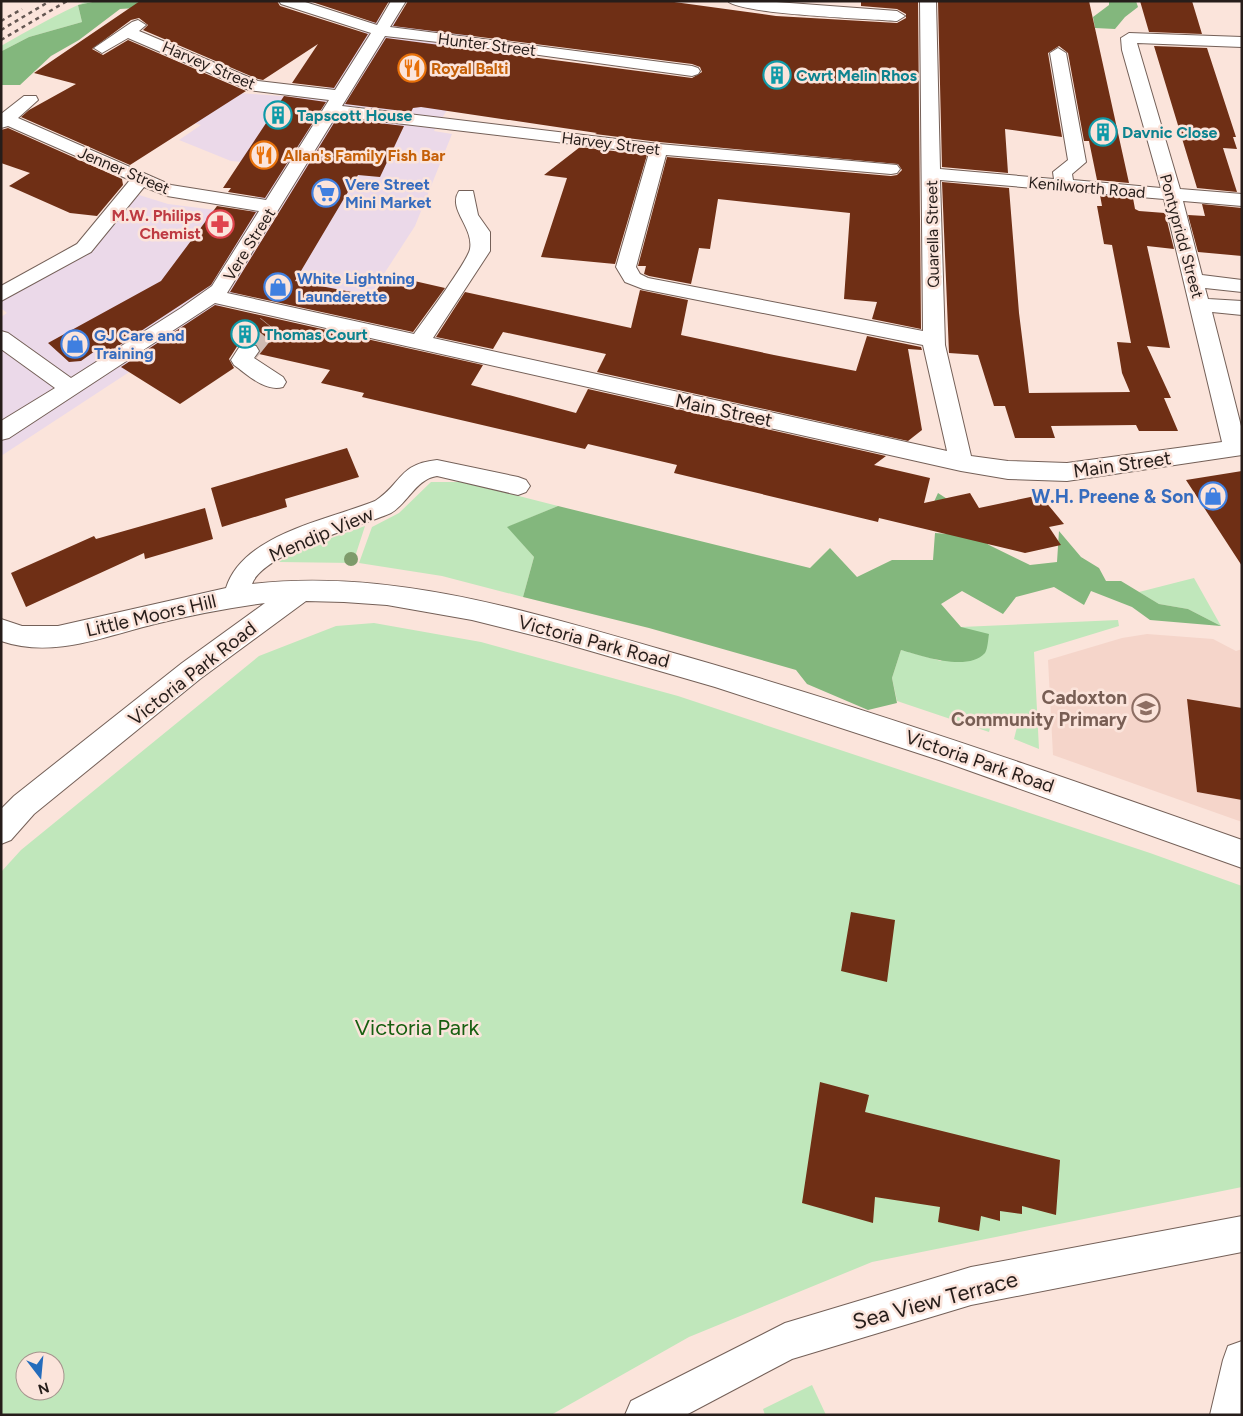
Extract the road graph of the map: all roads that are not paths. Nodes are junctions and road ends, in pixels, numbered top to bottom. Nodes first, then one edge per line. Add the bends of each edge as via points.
1 (286, 1) edge
2 (399, 1) edge
3 (735, 1) edge
4 (928, 1) edge
5 (897, 16) dead end
6 (381, 31) junction
7 (1242, 42) edge
8 (102, 48) dead end
9 (1058, 53) dead end
10 (692, 71) dead end
11 (30, 100) dead end
12 (336, 103) junction
13 (6, 121) edge
14 (659, 148) junction
15 (891, 169) dead end
16 (932, 174) junction
17 (141, 179) junction
18 (1065, 185) junction
19 (1172, 194) junction
20 (466, 195) dead end
21 (1242, 200) edge
22 (272, 207) junction
23 (1194, 280) junction
24 (1242, 286) edge
25 (1, 295) edge
26 (211, 296) junction
27 (1200, 305) junction
28 (1242, 308) edge
29 (1, 338) edge
30 (934, 340) junction
31 (419, 343) junction
32 (248, 351) dead end
33 (275, 382) dead end
34 (70, 388) junction
35 (1, 432) edge
36 (1238, 448) edge
37 (961, 463) junction
38 (518, 486) dead end
39 (302, 591) junction
40 (236, 596) junction
41 (1, 630) edge
42 (1, 830) edge
43 (1242, 854) edge
44 (1242, 1234) edge
45 (1242, 1360) edge
46 (645, 1415) edge
47 (1230, 1415) edge

1 - 6 street, Hunter Street
2 - 6 street, Vere Street
3 - 5 street via 770,7
4 - 16 street, Quarella Street
6 - 10 street, Hunter Street
6 - 12 street, Vere Street
7 - 19 street, Pontypridd Street via 1129,38
8 - 12 street, Harvey Street via 134,31 255,86
9 - 18 street via 1077,162 1062,172
11 - 13 street
12 - 14 street, Harvey Street
12 - 22 street, Vere Street
13 - 17 street, Jenner Street
14 - 15 street, Harvey Street
14 - 30 street via 626,267 632,278 638,282
16 - 18 street, Kenilworth Road
16 - 30 street, Quarella Street
17 - 22 street, Jenner Street via 167,190
17 - 25 street via 84,248
18 - 19 street, Kenilworth Road
19 - 21 street, Kenilworth Road
19 - 23 street, Pontypridd Street
20 - 31 street via 470,220 480,232 480,252
22 - 26 street, Vere Street via 225,283
23 - 24 street
23 - 27 street, Pontypridd Street
26 - 31 street, Main Street via 275,319
26 - 34 street, Vere Street
27 - 28 street
27 - 36 street, Pontypridd Street
29 - 34 street
30 - 37 street, Quarella Street
31 - 37 street, Main Street
32 - 33 street via 242,360
34 - 35 street, Vere Street
36 - 37 street, Main Street via 1067,472 1008,470
38 - 40 street, Mendip View via 428,468 412,476 386,506 270,552 244,574
39 - 40 street, Little Moors Hill
39 - 42 street, Victoria Park Road via 191,671 24,805
39 - 43 street, Victoria Park Road via 411,597 512,619 656,658 947,749
40 - 41 street, Little Moors Hill via 58,637 33,639
44 - 46 street, Sea View Terrace via 971,1286 794,1339
45 - 47 street

